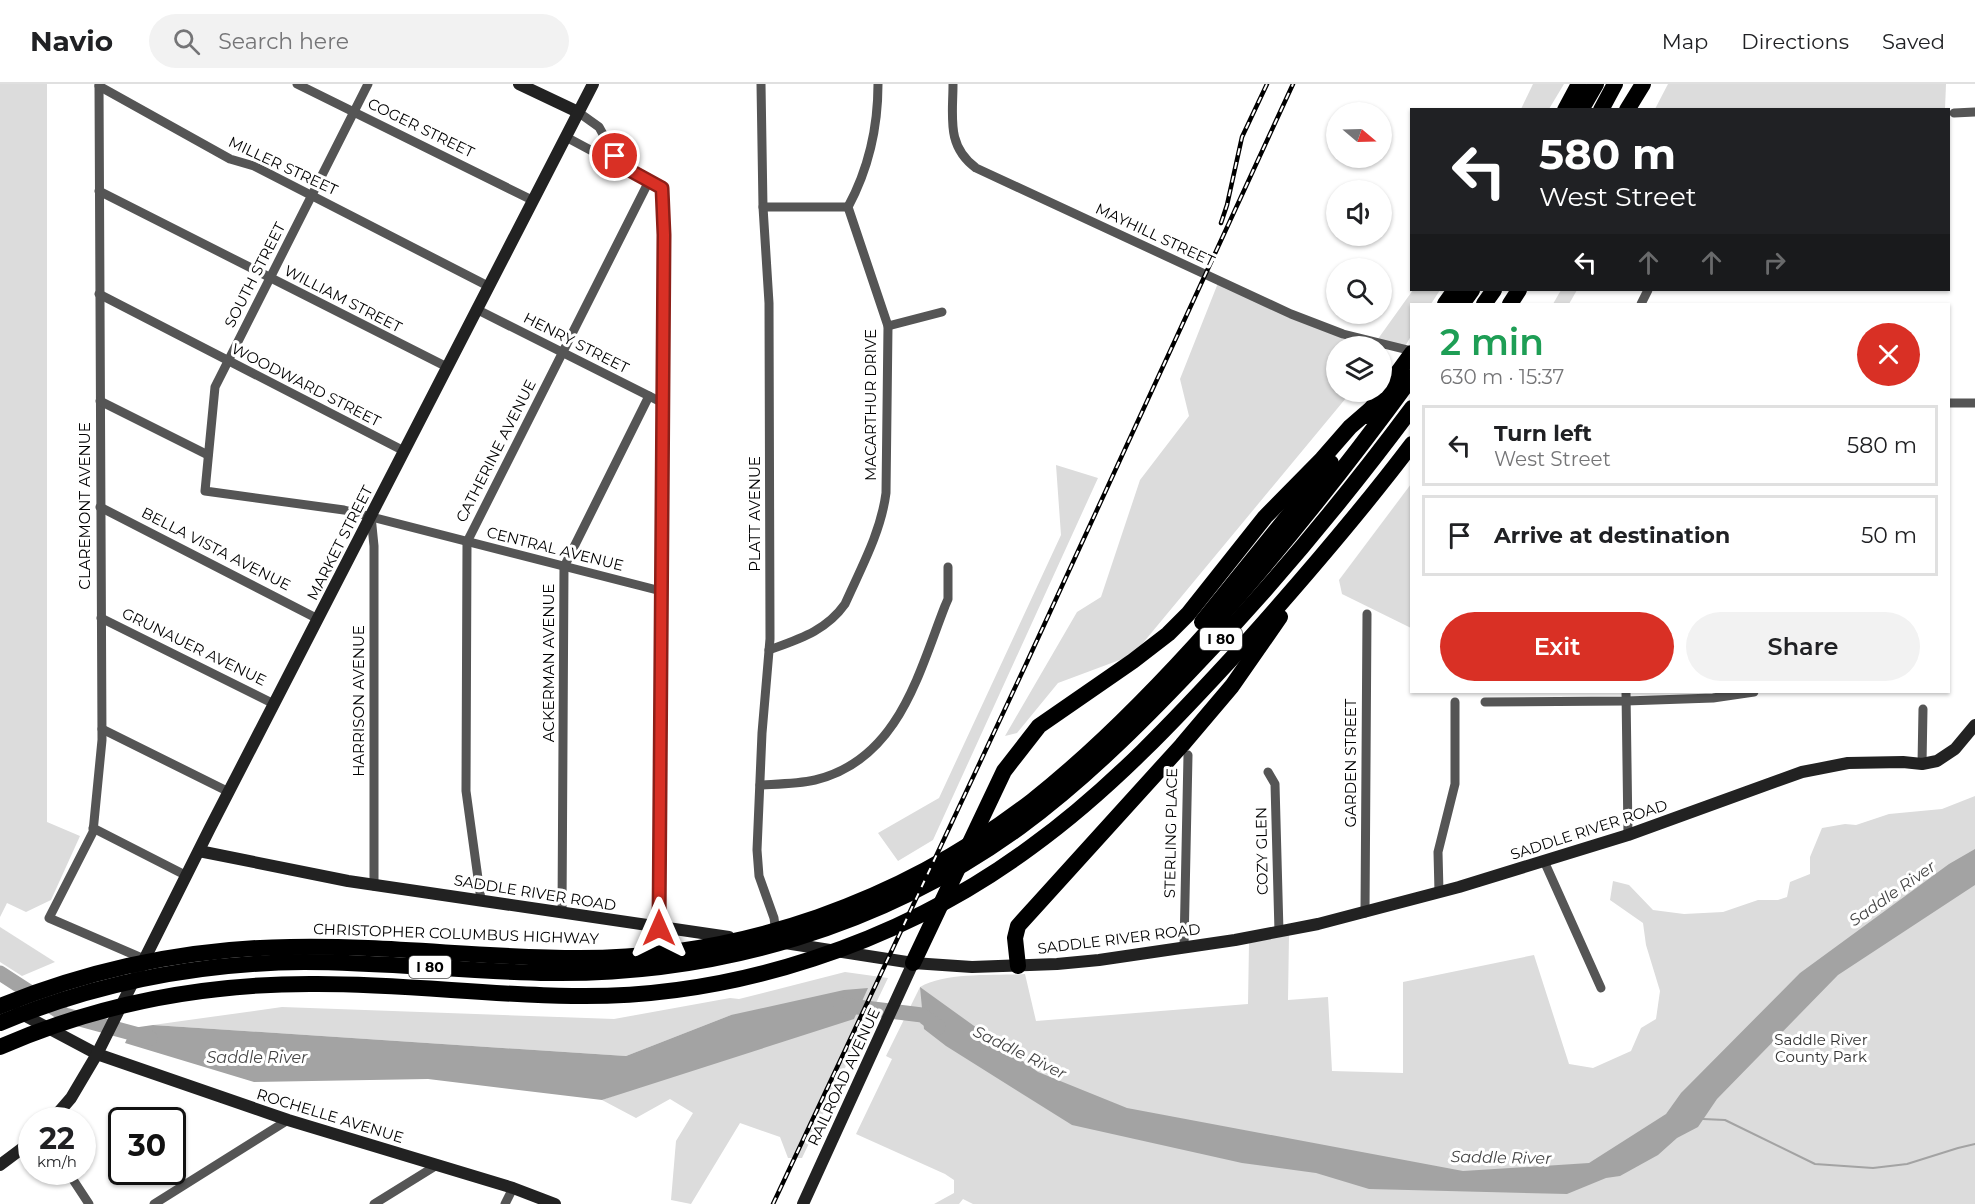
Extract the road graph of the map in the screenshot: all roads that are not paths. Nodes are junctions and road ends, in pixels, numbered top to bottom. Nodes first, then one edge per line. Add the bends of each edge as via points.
1 (297, 84) edge
2 (368, 84) edge
3 (519, 84) edge
4 (593, 84) edge
5 (761, 84) edge
6 (878, 84) edge
7 (953, 84) edge
8 (1579, 84) edge
9 (1596, 84) edge
10 (1615, 84) edge
11 (1643, 84) edge
12 (99, 85) edge
13 (1566, 108) edge
14 (1582, 108) edge
15 (1602, 108) edge
16 (1629, 108) edge
17 (354, 112) junction
18 (578, 112) junction
19 (1975, 112) edge
20 (1954, 113) dead end
21 (566, 137) junction
22 (631, 171) junction
23 (649, 181) junction
24 (99, 190) junction
25 (312, 195) junction
26 (532, 200) junction
27 (763, 207) junction
28 (848, 207) junction
29 (270, 279) junction
30 (488, 286) junction
31 (99, 294) junction
32 (476, 309) junction
33 (942, 312) dead end
34 (888, 326) junction
35 (1410, 351) edge
36 (562, 353) junction
37 (1410, 355) edge
38 (227, 362) junction
39 (447, 367) junction
40 (1410, 380) edge
41 (649, 396) junction
42 (100, 401) junction
43 (663, 403) junction
44 (1950, 403) edge
45 (1975, 403) edge
46 (1373, 407) junction
47 (1410, 411) edge
48 (1410, 447) edge
49 (404, 451) junction
50 (208, 455) junction
51 (205, 490) joint
52 (100, 507) junction
53 (371, 516) junction
54 (467, 542) junction
55 (1330, 547) junction
56 (564, 567) junction
57 (948, 567) dead end
58 (662, 591) junction
59 (1367, 614) dead end
60 (101, 618) junction
61 (318, 619) junction
62 (769, 650) junction
63 (1747, 693) edge
64 (1626, 696) edge
65 (1455, 702) dead end
66 (1485, 702) dead end
67 (274, 704) junction
68 (1923, 709) dead end
69 (1975, 725) edge
70 (102, 729) junction
71 (1110, 733) junction
72 (1188, 755) dead end
73 (1922, 764) junction
74 (1268, 772) dead end
75 (760, 785) junction
76 (229, 792) junction
77 (93, 828) junction
78 (1628, 835) junction
79 (199, 851) junction
80 (1544, 861) junction
81 (187, 876) junction
82 (374, 886) junction
83 (1439, 892) junction
84 (481, 900) junction
85 (562, 913) junction
86 (1365, 913) junction
87 (659, 928) junction
88 (1279, 932) junction
89 (778, 941) junction
90 (1184, 947) junction
91 (698, 955) junction
92 (144, 959) junction
93 (913, 963) junction
94 (1018, 966) junction
95 (1601, 988) dead end
96 (3, 1012) edge
97 (35, 1032) junction
98 (0, 1047) edge
99 (100, 1048) junction
100 (0, 1056) edge
101 (63, 1107) edge
102 (288, 1120) junction
103 (18, 1152) edge
104 (0, 1165) edge
105 (437, 1165) junction
106 (77, 1185) edge
107 (513, 1188) junction
108 (89, 1204) edge
109 (154, 1204) edge
110 (374, 1204) edge
111 (506, 1204) edge
112 (555, 1204) edge
113 (803, 1204) edge

1 - 17 street, COGER STREET
2 - 17 street, SOUTH STREET
3 - 18 street
4 - 18 street, MARKET STREET
5 - 27 street, PLATT AVENUE
6 - 28 street via 870,154
7 - 35 street, MAYHILL STREET via 953,137 962,155 976,168 1291,314 1343,334
8 - 13 highway
9 - 14 highway
10 - 15 highway
11 - 16 highway
12 - 24 street, CLAREMONT AVENUE
12 - 25 street, MILLER STREET via 230,159 254,165
17 - 25 street, SOUTH STREET
17 - 26 street, COGER STREET
18 - 21 street, MARKET STREET
18 - 22 street via 599,126 615,156
19 - 20 street
21 - 22 street
21 - 26 street, MARKET STREET
22 - 23 street
23 - 36 street, CATHERINE AVENUE
23 - 43 street via 662,188
24 - 29 street, WILLIAM STREET
24 - 31 street, CLAREMONT AVENUE
25 - 29 street, SOUTH STREET
25 - 30 street, MILLER STREET
26 - 30 street, MARKET STREET
27 - 28 street
27 - 62 street, PLATT AVENUE via 769,303
28 - 34 street, MACARTHUR DRIVE
29 - 38 street, SOUTH STREET
29 - 39 street, WILLIAM STREET
30 - 32 street, MARKET STREET
31 - 38 street, WOODWARD STREET
31 - 42 street, CLAREMONT AVENUE
32 - 36 street, HENRY STREET
32 - 39 street, MARKET STREET
33 - 34 street
34 - 62 street, MACARTHUR DRIVE via 886,493 878,528 839,613 821,629
36 - 41 street, HENRY STREET
36 - 54 street, CATHERINE AVENUE
37 - 46 highway
38 - 49 street, WOODWARD STREET
38 - 50 street, SOUTH STREET via 215,387
39 - 49 street, MARKET STREET
40 - 71 highway, CHRISTOPHER COLUMBUS HIGHWAY / I 80 via 1271,558 1176,666
41 - 43 street, HENRY STREET
41 - 56 street, ACKERMAN AVENUE
42 - 50 street
42 - 52 street, CLAREMONT AVENUE
43 - 58 street
44 - 45 street
46 - 71 highway
46 - 93 highway via 1265,517 1168,634 1039,726 1024,744 1005,771
47 - 91 highway, CHRISTOPHER COLUMBUS HIGHWAY / I 80 via 1304,545 1202,660 1092,768 1045,808 1000,841 867,913 778,944
48 - 55 highway, I 80
49 - 53 street, MARKET STREET
50 - 51 street, SOUTH STREET
51 - 53 street, CENTRAL AVENUE
52 - 60 street, CLAREMONT AVENUE
52 - 61 street, BELLA VISTA AVENUE
53 - 54 street, CENTRAL AVENUE
53 - 61 street, MARKET STREET
53 - 82 street, HARRISON AVENUE
54 - 56 street, CENTRAL AVENUE
54 - 84 street, CATHERINE AVENUE via 466,791
55 - 94 highway via 1232,686 1018,926
55 - 97 highway, I 80 via 1215,676 1133,760 1052,831 981,881 852,944 793,964 701,986 640,993 516,995 375,985 267,984 149,1000
56 - 58 street, CENTRAL AVENUE
56 - 85 street, ACKERMAN AVENUE
57 - 75 street via 948,599 903,709 884,738 864,757 832,774 816,780
58 - 87 street
59 - 86 street, GARDEN STREET
60 - 67 street, GRUNAUER AVENUE
60 - 70 street, CLAREMONT AVENUE
61 - 67 street, MARKET STREET
62 - 75 street, PLATT AVENUE
63 - 64 street via 1713,698
64 - 66 street
64 - 78 street
65 - 83 street via 1455,784 1438,852
67 - 76 street, MARKET STREET
68 - 73 street
69 - 73 street, SADDLE RIVER ROAD via 1947,756
70 - 76 street
70 - 77 street, CLAREMONT AVENUE
71 - 91 highway, CHRISTOPHER COLUMBUS HIGHWAY / I 80 via 1011,817 945,860 863,900
72 - 90 street, STERLING PLACE
73 - 78 street, SADDLE RIVER ROAD via 1848,763 1802,772
74 - 88 street, COZY GLEN via 1275,784
75 - 89 street, PLATT AVENUE via 758,872
76 - 79 street, MARKET STREET
77 - 81 street
77 - 92 street, CLAREMONT AVENUE via 49,918
78 - 80 street, SADDLE RIVER ROAD
79 - 81 street, MARKET STREET
79 - 82 street, SADDLE RIVER ROAD
80 - 83 street, SADDLE RIVER ROAD
80 - 95 street
81 - 92 street, MARKET STREET
82 - 84 street, SADDLE RIVER ROAD
83 - 86 street, SADDLE RIVER ROAD
84 - 85 street, SADDLE RIVER ROAD
85 - 87 street, SADDLE RIVER ROAD
86 - 88 street, SADDLE RIVER ROAD
87 - 89 street, SADDLE RIVER ROAD
88 - 90 street, SADDLE RIVER ROAD
89 - 93 street, SADDLE RIVER ROAD
90 - 94 street, SADDLE RIVER ROAD via 1099,960
91 - 96 highway, CHRISTOPHER COLUMBUS HIGHWAY / I 80 via 640,970 579,973 302,962 225,966 161,975
91 - 96 highway, CHRISTOPHER COLUMBUS HIGHWAY / I 80 via 580,958 349,947 236,949 170,958 81,978
92 - 99 street, MARKET STREET
93 - 94 street, SADDLE RIVER ROAD
93 - 113 street, RAILROAD AVENUE
96 - 99 street, ROCHELLE AVENUE
97 - 98 highway, I 80
97 - 100 highway
99 - 101 street, MARKET STREET
99 - 102 street, ROCHELLE AVENUE
102 - 105 street, ROCHELLE AVENUE
102 - 109 street
103 - 104 street
105 - 107 street, ROCHELLE AVENUE
105 - 110 street
106 - 108 street
107 - 111 street
107 - 112 street, ROCHELLE AVENUE

